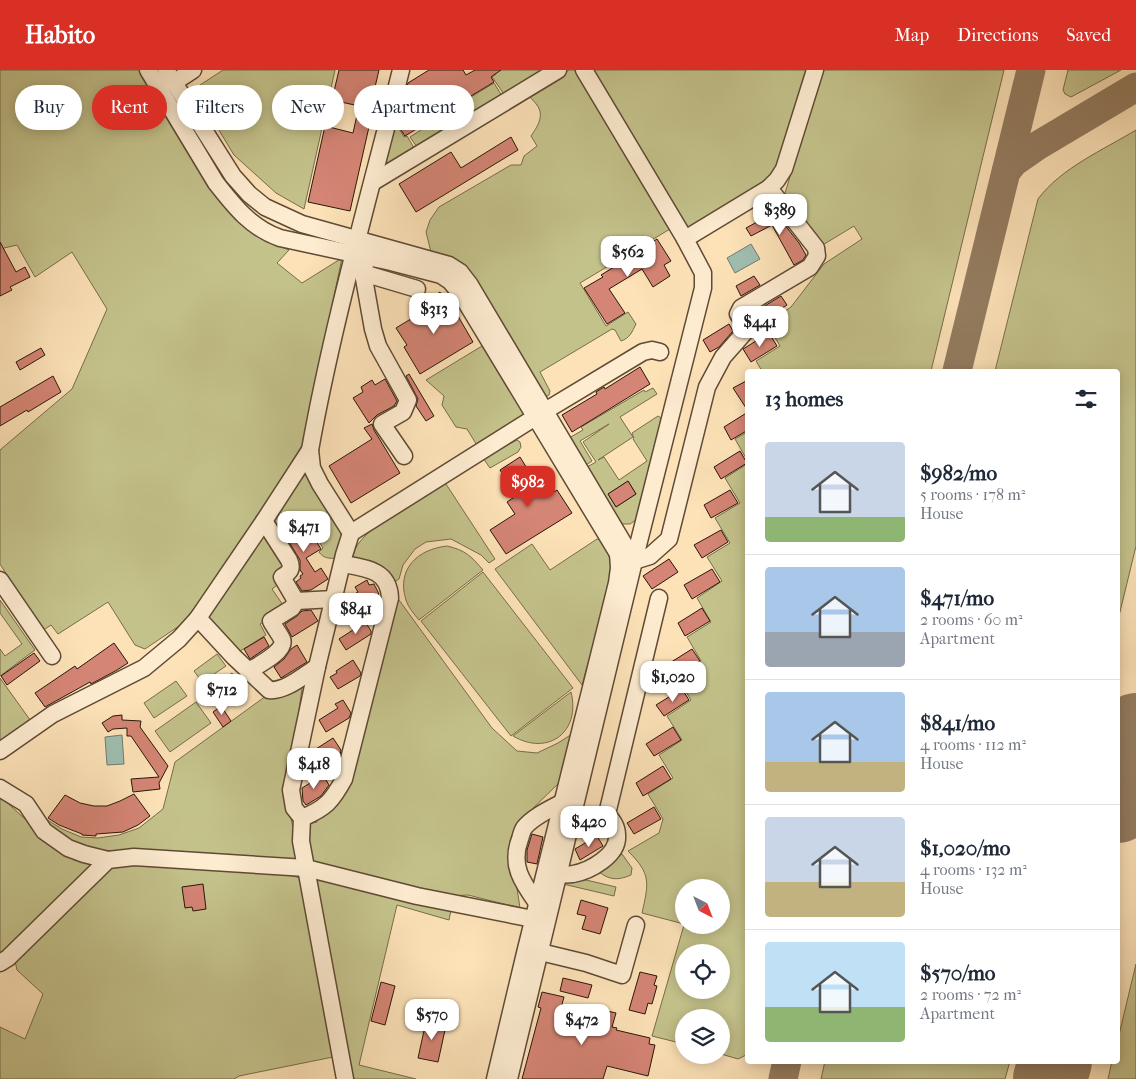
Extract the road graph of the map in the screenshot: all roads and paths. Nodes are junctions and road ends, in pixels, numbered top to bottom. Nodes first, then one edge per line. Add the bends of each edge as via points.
1 (148, 70) edge
2 (193, 70) edge
3 (401, 70) edge
4 (558, 70) edge
5 (584, 70) edge
6 (815, 70) edge
7 (170, 76) edge
8 (373, 182) junction
9 (769, 188) junction
10 (685, 239) junction
11 (359, 250) junction
12 (363, 273) junction
13 (417, 290) dead end
14 (660, 352) dead end
15 (540, 414) junction
16 (310, 450) junction
17 (404, 456) dead end
18 (264, 521) junction
19 (351, 534) junction
20 (617, 545) junction
21 (343, 564) junction
22 (633, 568) junction
23 (0, 580) edge
24 (659, 598) dead end
25 (334, 600) junction
26 (296, 601) junction
27 (198, 618) junction
28 (52, 656) dead end
29 (317, 667) junction
30 (249, 671) junction
31 (0, 751) edge
32 (0, 788) edge
33 (563, 802) junction
34 (302, 818) junction
35 (108, 860) junction
36 (306, 868) junction
37 (557, 874) junction
38 (537, 903) junction
39 (533, 919) junction
40 (636, 925) dead end
41 (532, 950) junction
42 (0, 963) edge
43 (345, 1079) edge
44 (495, 1079) edge
45 (509, 1079) edge

1 - 11 lane via 216,183 253,224 280,238
2 - 7 lane
3 - 8 lane
4 - 8 lane
5 - 10 lane
6 - 9 lane via 784,169
7 - 11 lane via 233,176 249,194 265,207
8 - 11 lane
9 - 10 lane
9 - 22 lane via 816,248 817,256 810,267 741,308 738,314 745,324 745,332 723,357 707,388 669,539
10 - 22 lane via 703,274 703,288
11 - 12 lane
11 - 15 lane via 441,275 450,281
11 - 16 lane
12 - 13 lane
12 - 17 lane via 378,346 408,400 403,412 382,424
14 - 15 lane via 643,352
15 - 19 lane
15 - 20 lane
16 - 18 lane
16 - 19 lane via 312,468
18 - 26 lane via 292,566 282,577
18 - 27 lane
19 - 21 lane
20 - 22 lane
20 - 33 lane via 617,583
21 - 25 lane
21 - 34 lane via 365,568 382,576 390,589 390,598 344,779 333,799 317,812
22 - 37 lane
23 - 28 lane
24 - 37 lane via 607,814 618,835 616,845 602,860 584,871
25 - 26 lane
25 - 29 lane
26 - 30 lane via 292,608 271,621 283,646
27 - 30 lane
27 - 31 lane via 179,639 144,668 53,714
29 - 30 lane via 276,691 269,690
29 - 34 lane via 291,790 294,808
32 - 35 lane via 26,804 44,831 68,848
33 - 38 lane
33 - 38 lane via 524,828 517,845 516,866
34 - 36 lane via 301,841
35 - 36 lane via 134,857
35 - 42 lane
36 - 39 lane via 417,896
36 - 43 lane
37 - 41 lane
38 - 39 lane
39 - 41 lane
40 - 41 lane via 622,975
41 - 44 lane
41 - 45 lane

